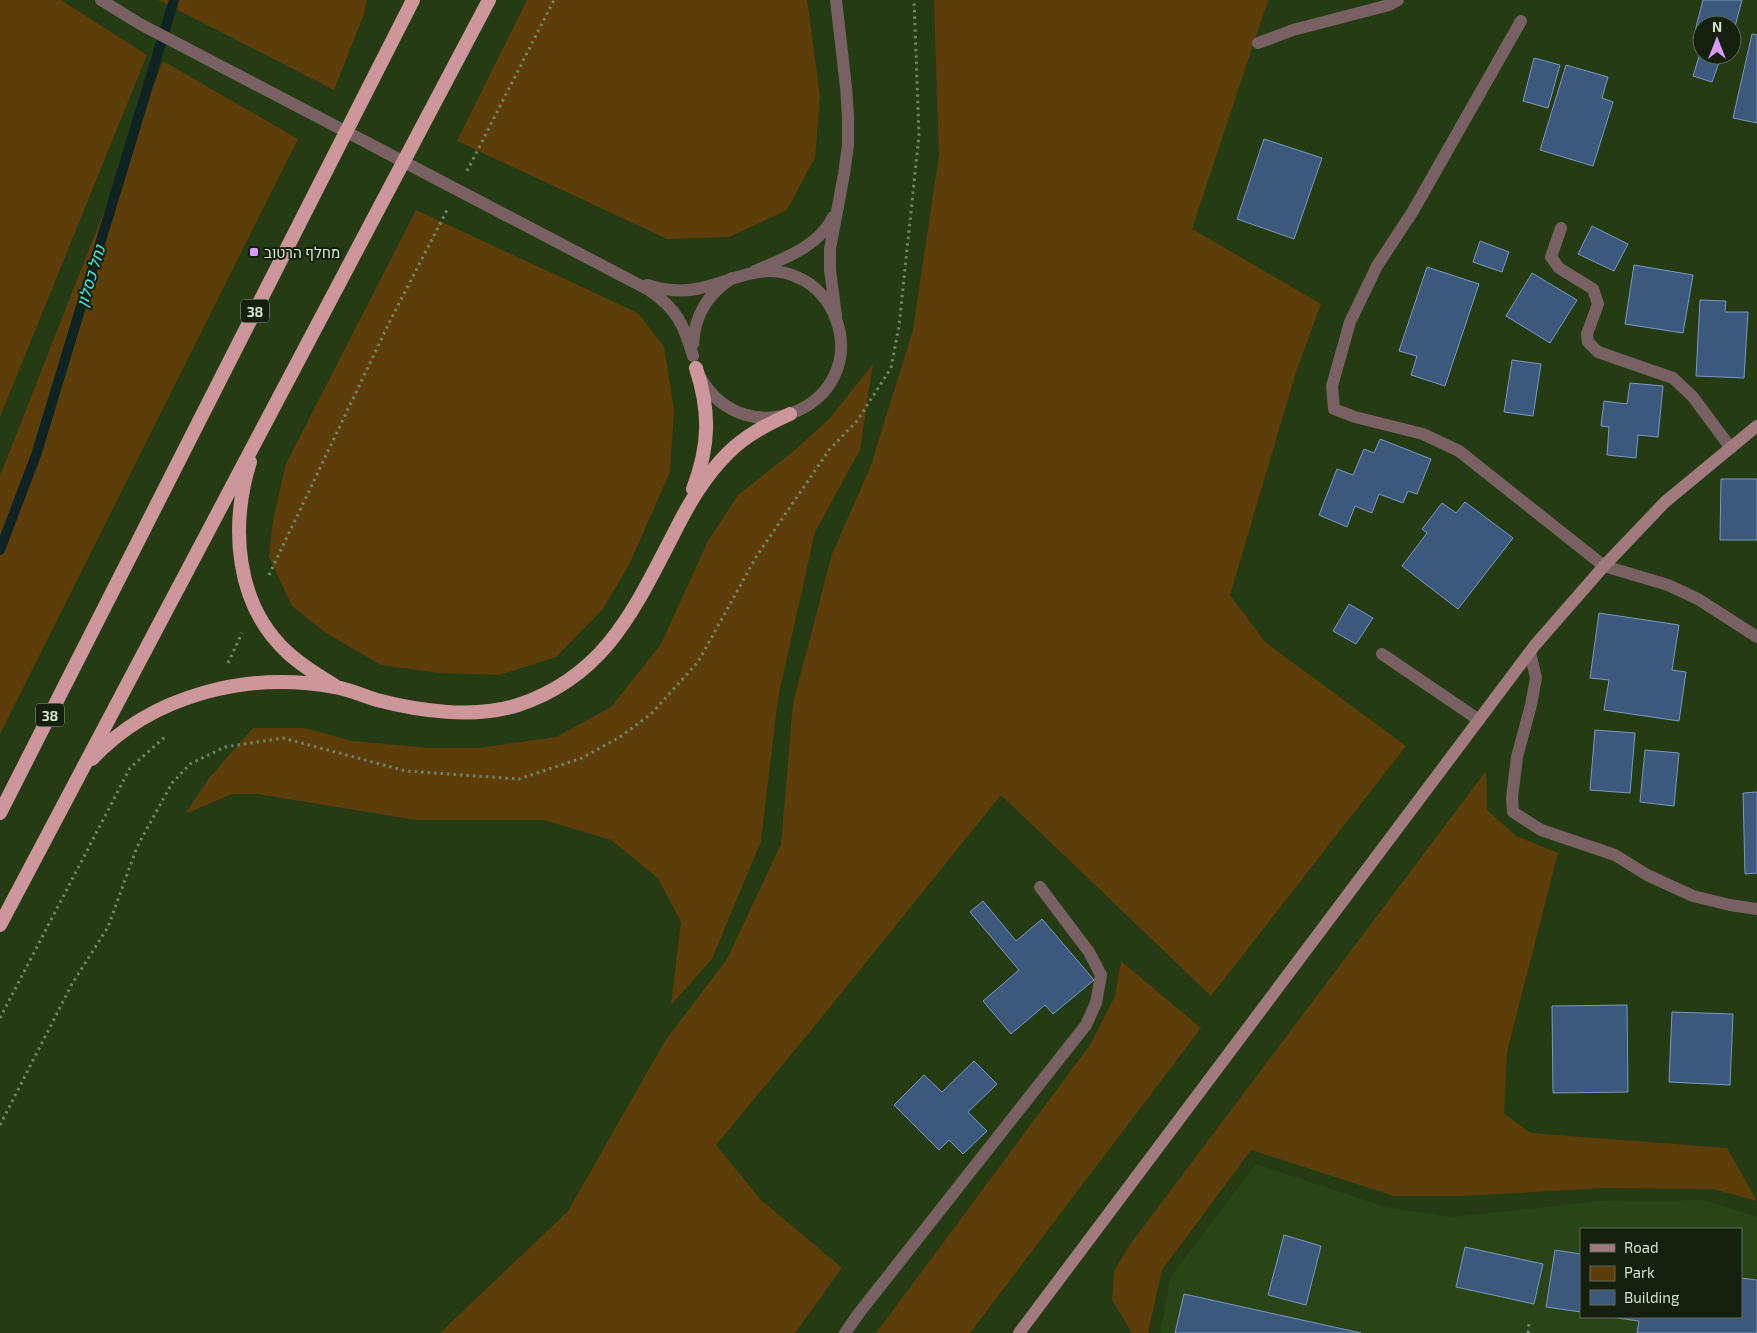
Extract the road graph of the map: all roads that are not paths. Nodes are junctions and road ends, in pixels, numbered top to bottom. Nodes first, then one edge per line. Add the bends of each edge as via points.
1 (101, 0) edge
2 (489, 0) edge
3 (836, 0) edge
4 (1398, 0) edge
5 (412, 2) edge
6 (1521, 21) dead end
7 (1258, 43) dead end
8 (839, 204) junction
9 (1560, 228) dead end
10 (755, 271) junction
11 (732, 278) junction
12 (631, 280) junction
13 (837, 321) junction
14 (695, 362) junction
15 (790, 414) junction
16 (1757, 426) edge
17 (263, 428) junction
18 (1730, 447) junction
19 (681, 520) junction
20 (1604, 566) junction
21 (1757, 637) edge
22 (1530, 652) junction
23 (1382, 654) dead end
24 (336, 687) junction
25 (1479, 720) junction
26 (83, 769) junction
27 (0, 812) edge
28 (1040, 887) dead end
29 (1757, 909) edge
30 (0, 925) edge
31 (845, 1333) edge
32 (1019, 1333) edge

1 - 12 street via 140,24
2 - 17 highway
3 - 8 street via 848,116
4 - 7 street
5 - 27 highway, 38
6 - 20 street via 1413,211 1377,266 1350,322 1332,386 1334,409 1423,434 1460,451
8 - 10 street via 829,225 812,241
8 - 13 street via 830,259
9 - 18 street via 1551,257 1559,268 1594,289 1598,304 1587,334 1588,342 1598,352 1673,378 1693,397
10 - 11 street
10 - 13 street via 779,271 801,278 819,292
11 - 12 street via 684,290 657,288
11 - 14 street via 714,292 701,310 694,332
12 - 14 street via 656,295 676,315 686,331
13 - 15 street via 841,344 833,378 819,397
14 - 15 street via 714,397 732,410 755,418 779,418
14 - 19 highway via 706,406 706,440 695,485
15 - 19 highway via 752,434 729,452 701,485
16 - 18 main road
17 - 24 highway via 249,465 242,497 239,528 245,582 254,607 286,651
17 - 26 highway
18 - 20 main road via 1665,502
19 - 24 highway via 620,630 579,673 545,695 516,706 450,712 376,700
20 - 21 street via 1668,584
20 - 22 main road
22 - 25 main road
22 - 29 street via 1536,678 1517,757 1512,798 1514,812 1541,830 1616,855 1648,875 1693,896
23 - 25 street
24 - 26 highway via 262,683 218,689 177,701 133,724
25 - 32 main road
26 - 30 highway
28 - 31 street via 1089,952 1101,975 1096,1003 1086,1024

